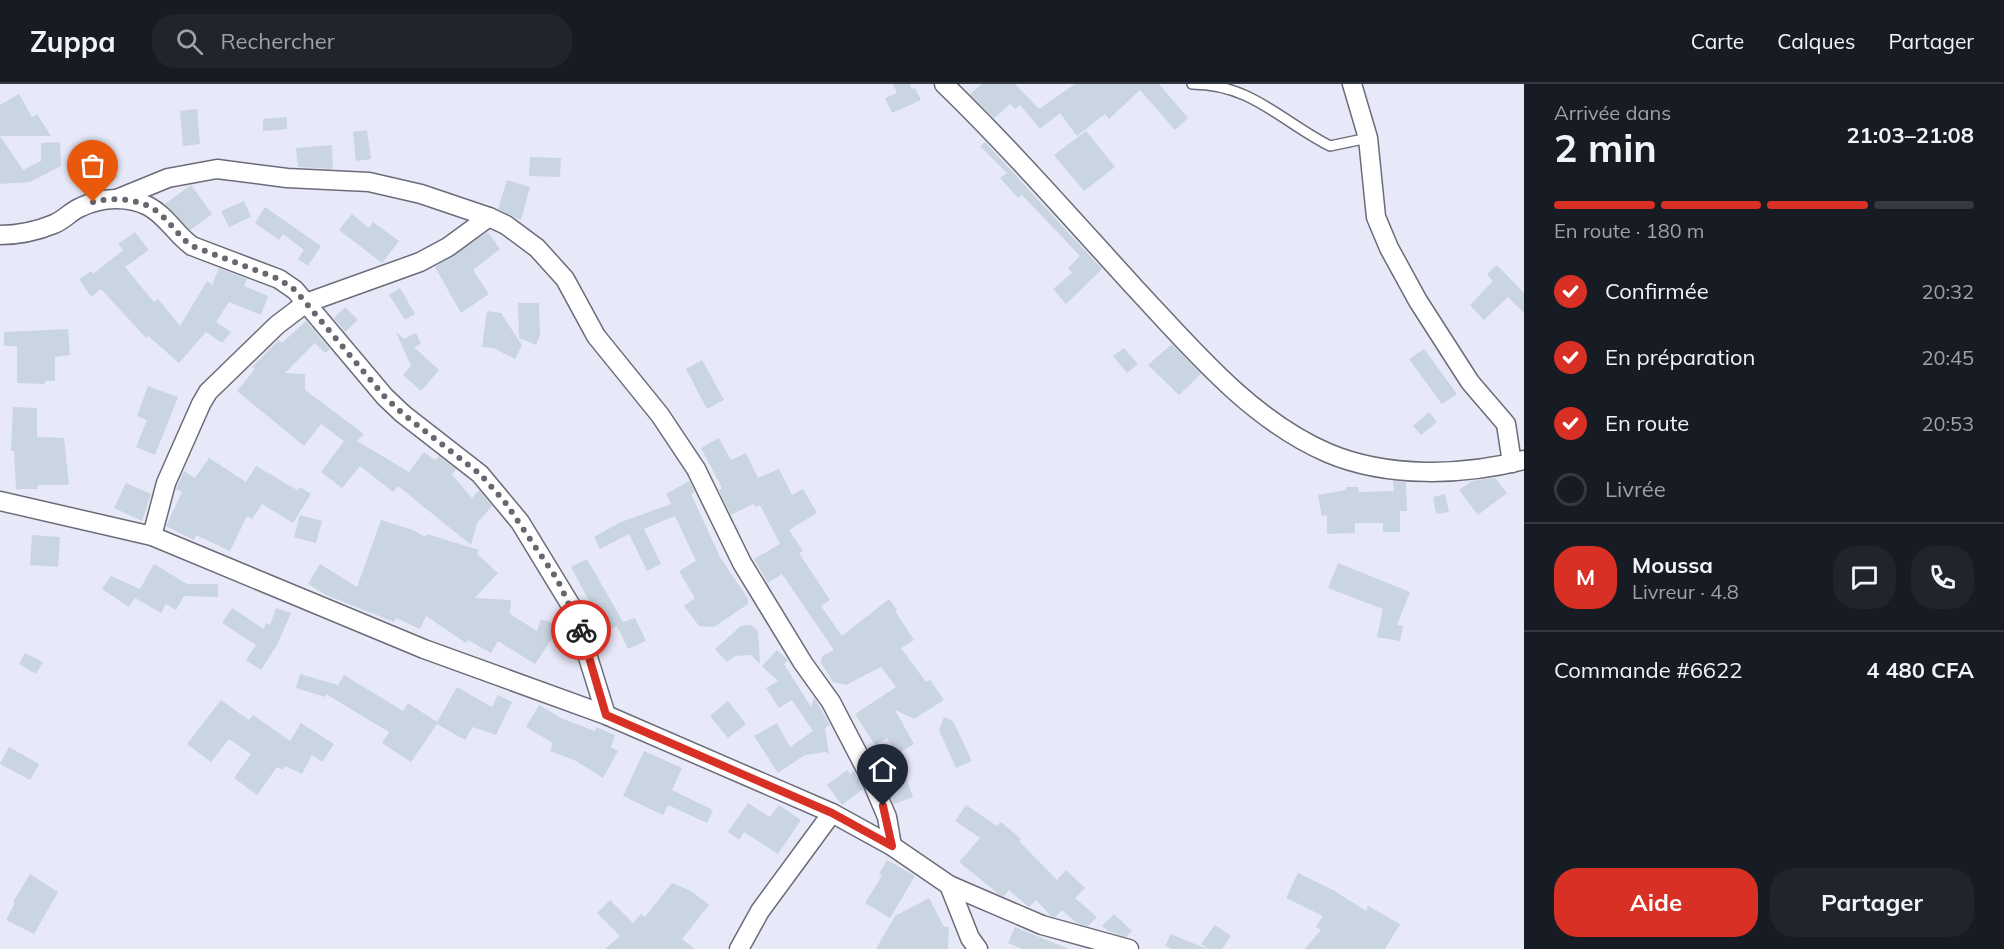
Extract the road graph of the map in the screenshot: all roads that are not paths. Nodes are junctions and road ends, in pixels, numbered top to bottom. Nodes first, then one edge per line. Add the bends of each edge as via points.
1 (944, 84) edge
2 (1192, 84) edge
3 (1353, 84) edge
4 (1368, 138) junction
5 (119, 198) junction
6 (489, 217) junction
7 (0, 235) edge
8 (306, 303) junction
9 (1518, 461) edge
10 (0, 501) edge
11 (152, 536) junction
12 (606, 715) junction
13 (832, 813) junction
14 (892, 846) junction
15 (949, 885) junction
16 (971, 945) edge
17 (739, 949) edge
18 (1130, 949) edge

1 - 9 street via 1182,338 1254,407 1290,433 1329,453 1380,468 1434,471
2 - 4 lane via 1214,84 1245,94 1330,146
3 - 4 street
4 - 9 street via 1376,217 1389,248 1470,382 1506,424
5 - 6 street via 168,178 217,169 287,178 369,182 421,194
5 - 7 street via 80,207 57,223
5 - 8 street via 158,212 192,246 279,279
6 - 8 street via 420,262
6 - 14 street via 506,225 555,265 609,353 681,444 742,563 841,720 879,795
8 - 11 street via 277,325 205,398 166,483
8 - 12 street via 385,397 480,474 520,522 573,609
10 - 11 street
11 - 12 street via 424,649
12 - 13 street
13 - 14 street
13 - 17 street via 760,911
14 - 15 street
15 - 16 street
15 - 18 street via 1042,925

